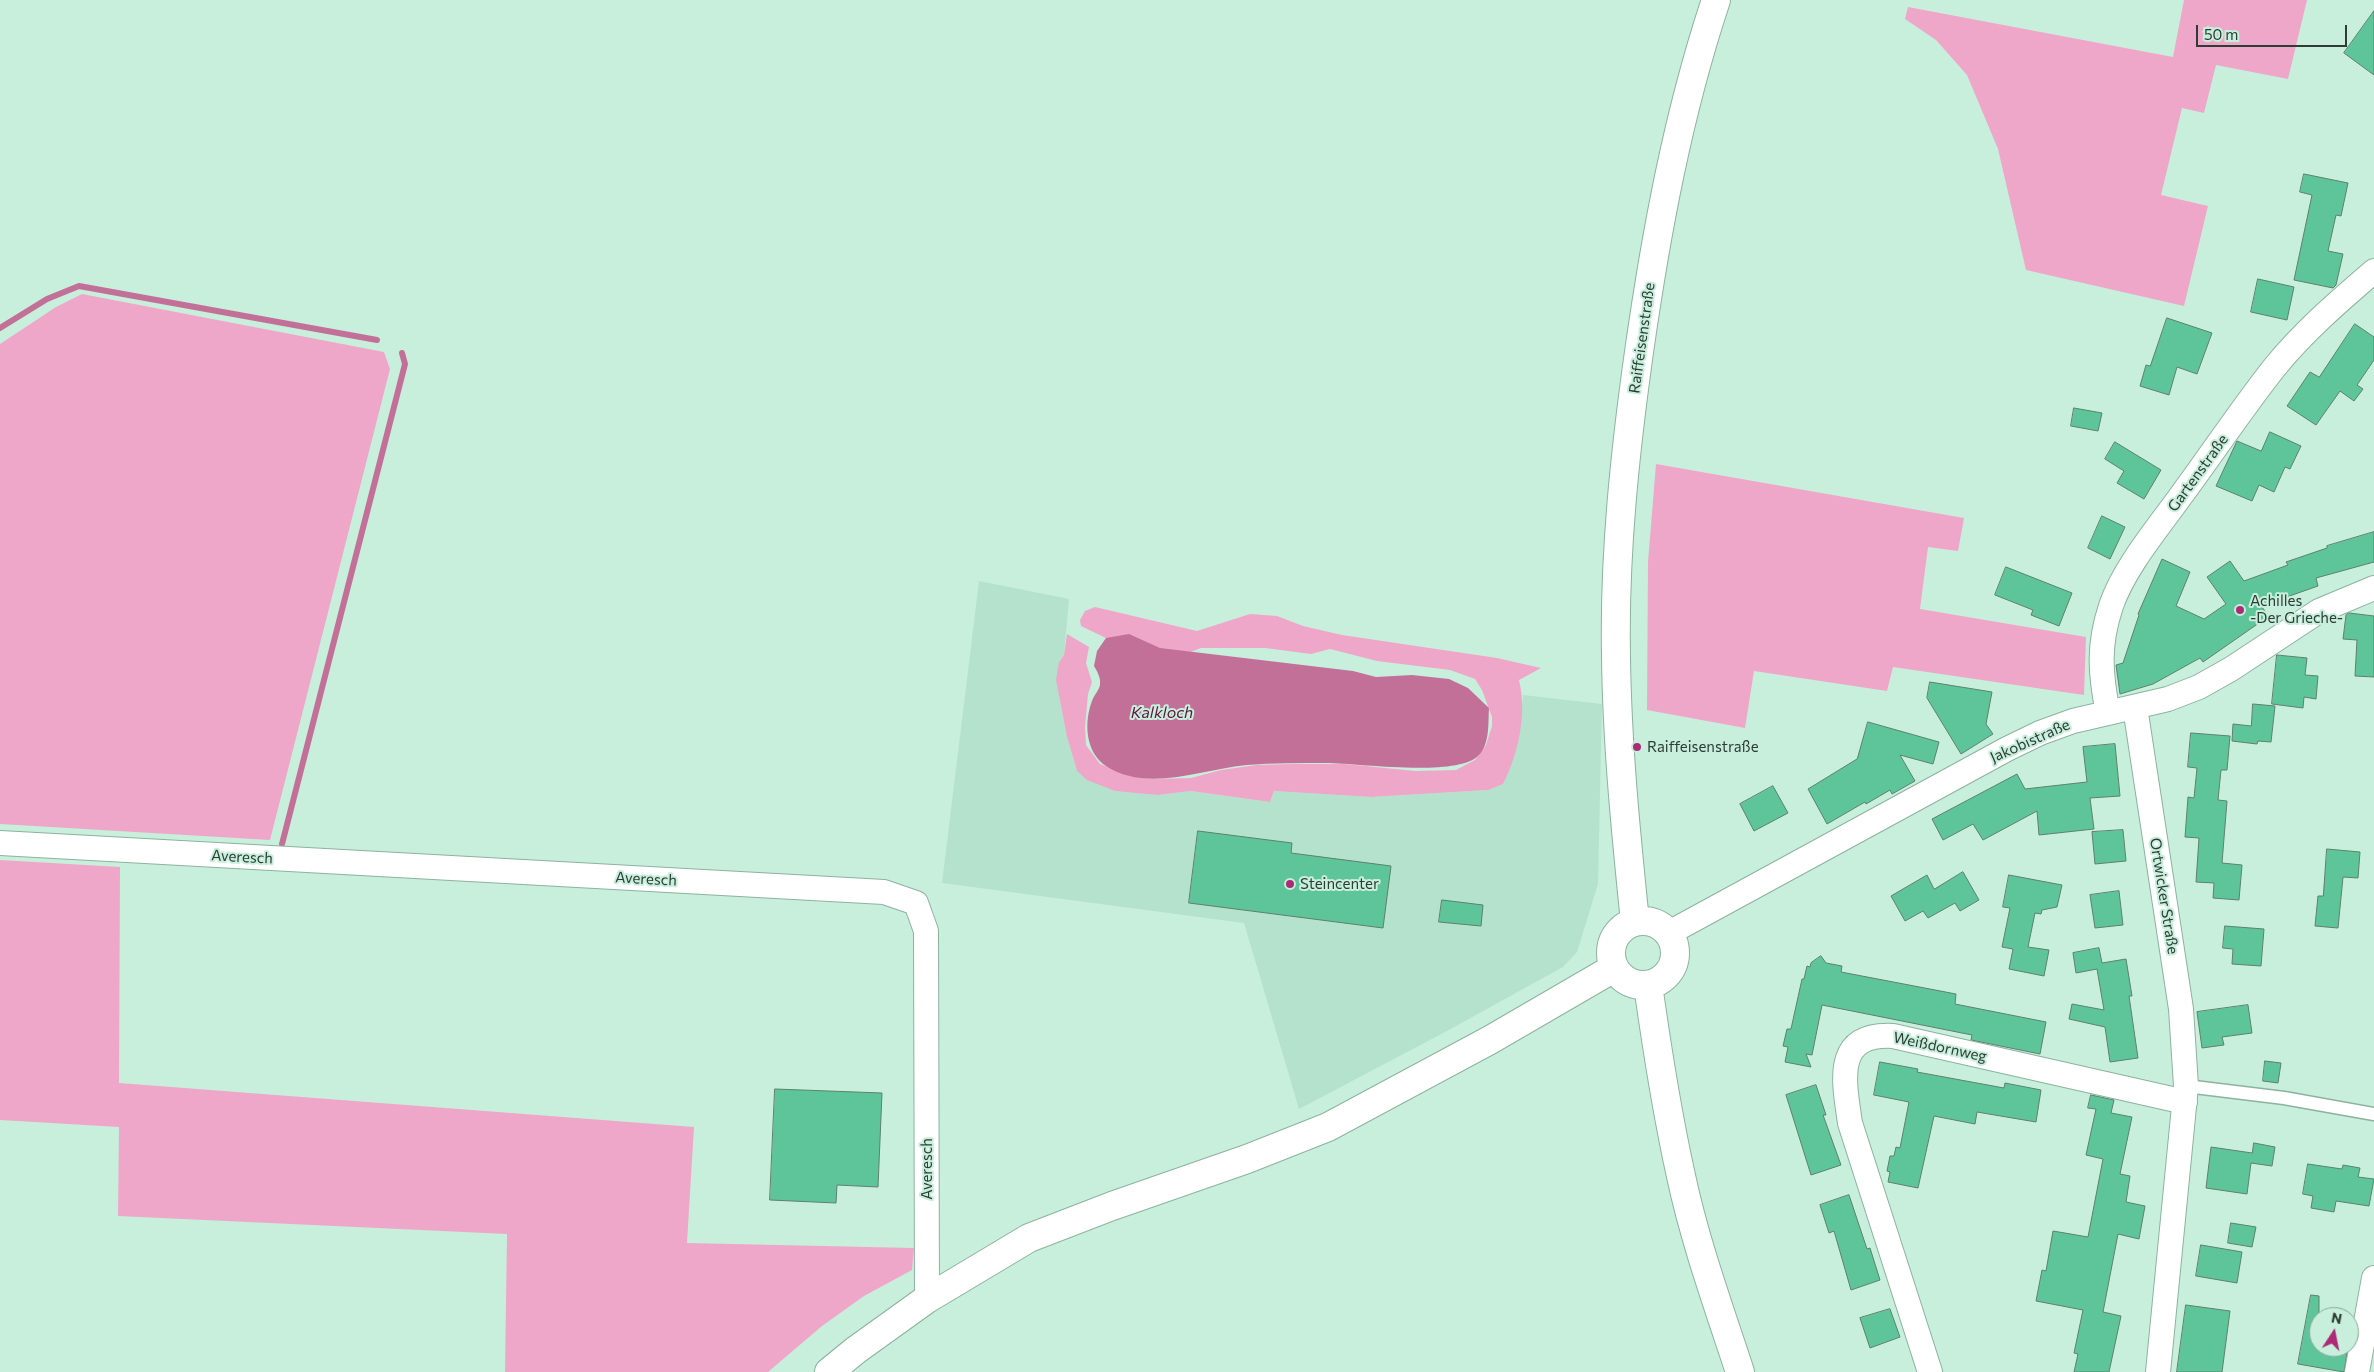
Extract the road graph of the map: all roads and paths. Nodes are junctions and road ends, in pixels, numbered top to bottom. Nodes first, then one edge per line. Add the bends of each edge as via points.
1 (1716, 0) edge
2 (2374, 271) edge
3 (2374, 588) edge
4 (2134, 707) junction
5 (2108, 713) junction
6 (0, 843) edge
7 (1635, 922) junction
8 (1669, 934) junction
9 (1614, 968) junction
10 (1648, 985) junction
11 (2186, 1094) junction
12 (2374, 1114) edge
13 (2374, 1278) edge
14 (927, 1288) junction
15 (829, 1372) edge
16 (1740, 1372) edge
17 (1930, 1372) edge
18 (2158, 1372) edge
19 (2357, 1372) edge

1 - 7 street, Raiffeisenstraße via 1692,80 1659,225 1632,401 1617,566 1620,747
2 - 5 street, Gartenstraße via 2307,332 2274,368 2121,585 2106,622 2100,660
3 - 4 street, Jakobistraße via 2318,611 2232,669 2198,687 2168,699
4 - 5 street, Jakobistraße
4 - 11 street, Ortwicker Straße via 2181,1009
5 - 8 street, Jakobistraße via 2073,721 2007,749
6 - 14 street, Averesch via 884,892 916,903 926,931
7 - 8 street via 1654,923
7 - 9 street via 1626,926 1614,940 1611,949
8 - 10 street via 1676,954 1674,964 1660,981
9 - 10 street via 1629,982
9 - 14 street via 1490,1040 1328,1127 1029,1238
10 - 16 street via 1681,1178
11 - 12 lane via 2284,1098
11 - 17 street, Weißdornweg via 1893,1036 1865,1038 1854,1045 1846,1068 1850,1123
11 - 18 street, Ortwicker Straße
13 - 19 street
14 - 15 street

